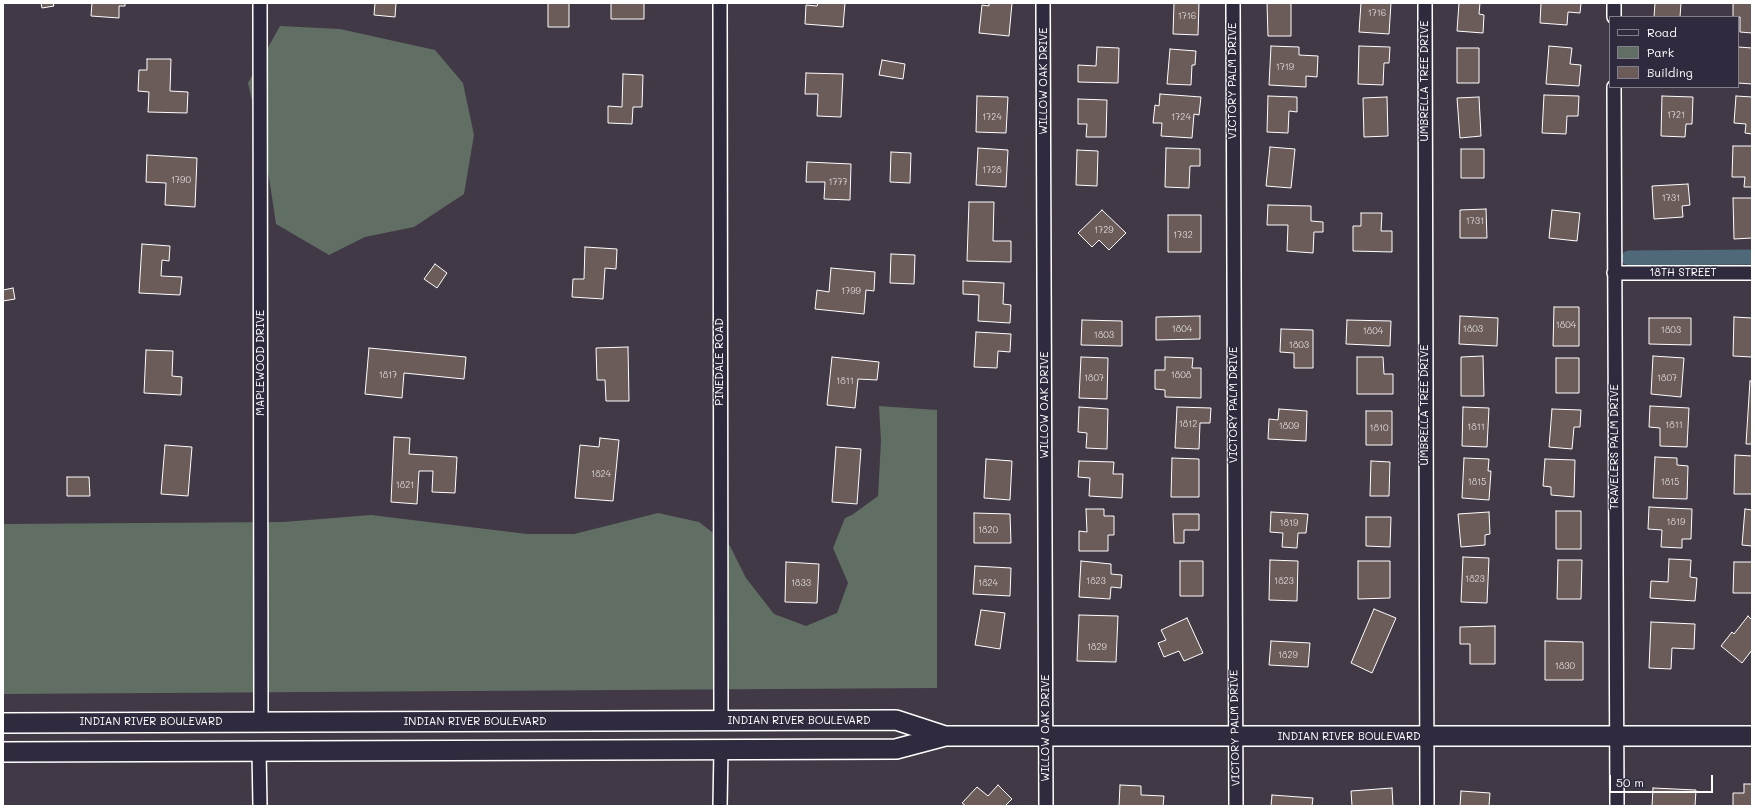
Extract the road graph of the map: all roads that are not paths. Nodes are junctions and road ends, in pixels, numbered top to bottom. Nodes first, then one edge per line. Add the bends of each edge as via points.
1 (260, 3) edge
2 (720, 3) edge
3 (1044, 3) edge
4 (1233, 3) edge
5 (1425, 3) edge
6 (1614, 3) edge
7 (1614, 16) edge
8 (1614, 88) edge
9 (1752, 273) edge
10 (1614, 274) junction
11 (721, 721) junction
12 (261, 722) junction
13 (298, 722) junction
14 (3, 723) edge
15 (945, 736) junction
16 (1046, 736) junction
17 (1752, 736) edge
18 (1236, 737) junction
19 (1426, 737) junction
20 (1616, 737) junction
21 (259, 750) junction
22 (721, 750) junction
23 (223, 751) junction
24 (3, 752) edge
25 (260, 806) edge
26 (720, 806) edge
27 (1046, 806) edge
28 (1236, 806) edge
29 (1427, 806) edge
30 (1617, 806) edge

1 - 12 street, MAPLEWOOD DRIVE
2 - 11 street, PINEDALE ROAD
3 - 16 street, WILLOW OAK DRIVE
4 - 18 street, VICTORY PALM DRIVE
5 - 19 street, UMBRELLA TREE DRIVE
6 - 7 street
8 - 10 street, TRAVELERS PALM DRIVE
9 - 10 street, 18TH STREET
10 - 20 street, TRAVELERS PALM DRIVE
11 - 13 main road, INDIAN RIVER BOULEVARD
11 - 15 main road, INDIAN RIVER BOULEVARD via 896,720
12 - 13 main road, INDIAN RIVER BOULEVARD
12 - 14 main road, INDIAN RIVER BOULEVARD
12 - 23 main road via 252,735
13 - 21 main road via 268,738
15 - 16 main road, INDIAN RIVER BOULEVARD
15 - 22 main road, INDIAN RIVER BOULEVARD via 896,749
16 - 18 main road, INDIAN RIVER BOULEVARD
16 - 27 street, WILLOW OAK DRIVE
17 - 20 main road, INDIAN RIVER BOULEVARD
18 - 19 main road, INDIAN RIVER BOULEVARD
18 - 28 street, VICTORY PALM DRIVE
19 - 20 main road, INDIAN RIVER BOULEVARD
19 - 29 street, UMBRELLA TREE DRIVE
20 - 30 street, TRAVELERS PALM DRIVE
21 - 22 main road, INDIAN RIVER BOULEVARD
21 - 23 main road, INDIAN RIVER BOULEVARD
21 - 25 street
22 - 26 street
23 - 24 main road, INDIAN RIVER BOULEVARD

